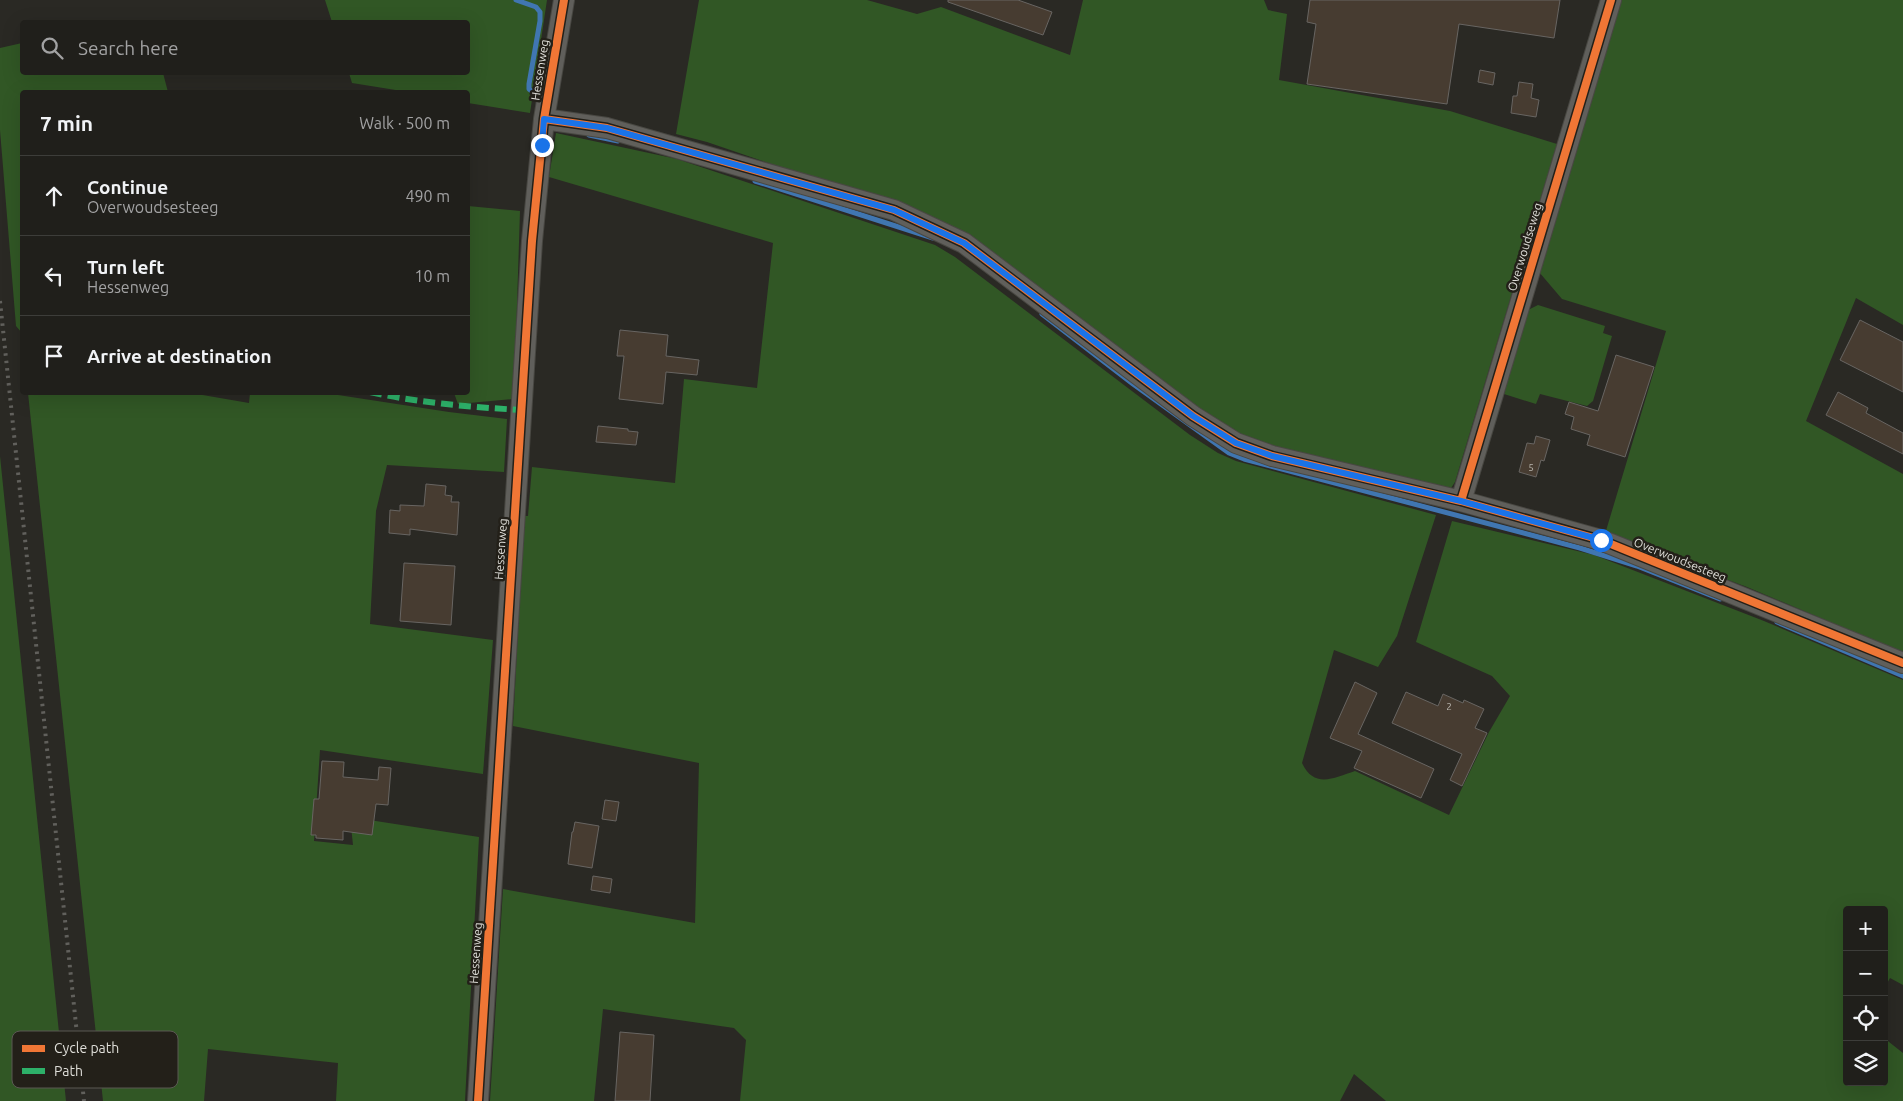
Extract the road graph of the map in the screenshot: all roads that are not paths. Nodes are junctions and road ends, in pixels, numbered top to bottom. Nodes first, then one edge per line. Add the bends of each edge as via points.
1 (564, 0) edge
2 (1611, 0) edge
3 (544, 119) junction
4 (1461, 501) junction
5 (1903, 663) edge
6 (478, 1101) edge

1 - 3 street, Hessenweg
2 - 4 street, Overwoudseweg
3 - 4 street, Overwoudsesteeg via 607,128 894,210 964,243 1193,416 1236,443 1272,456
3 - 6 street, Hessenweg via 532,241
4 - 5 street, Overwoudsesteeg via 1601,540

